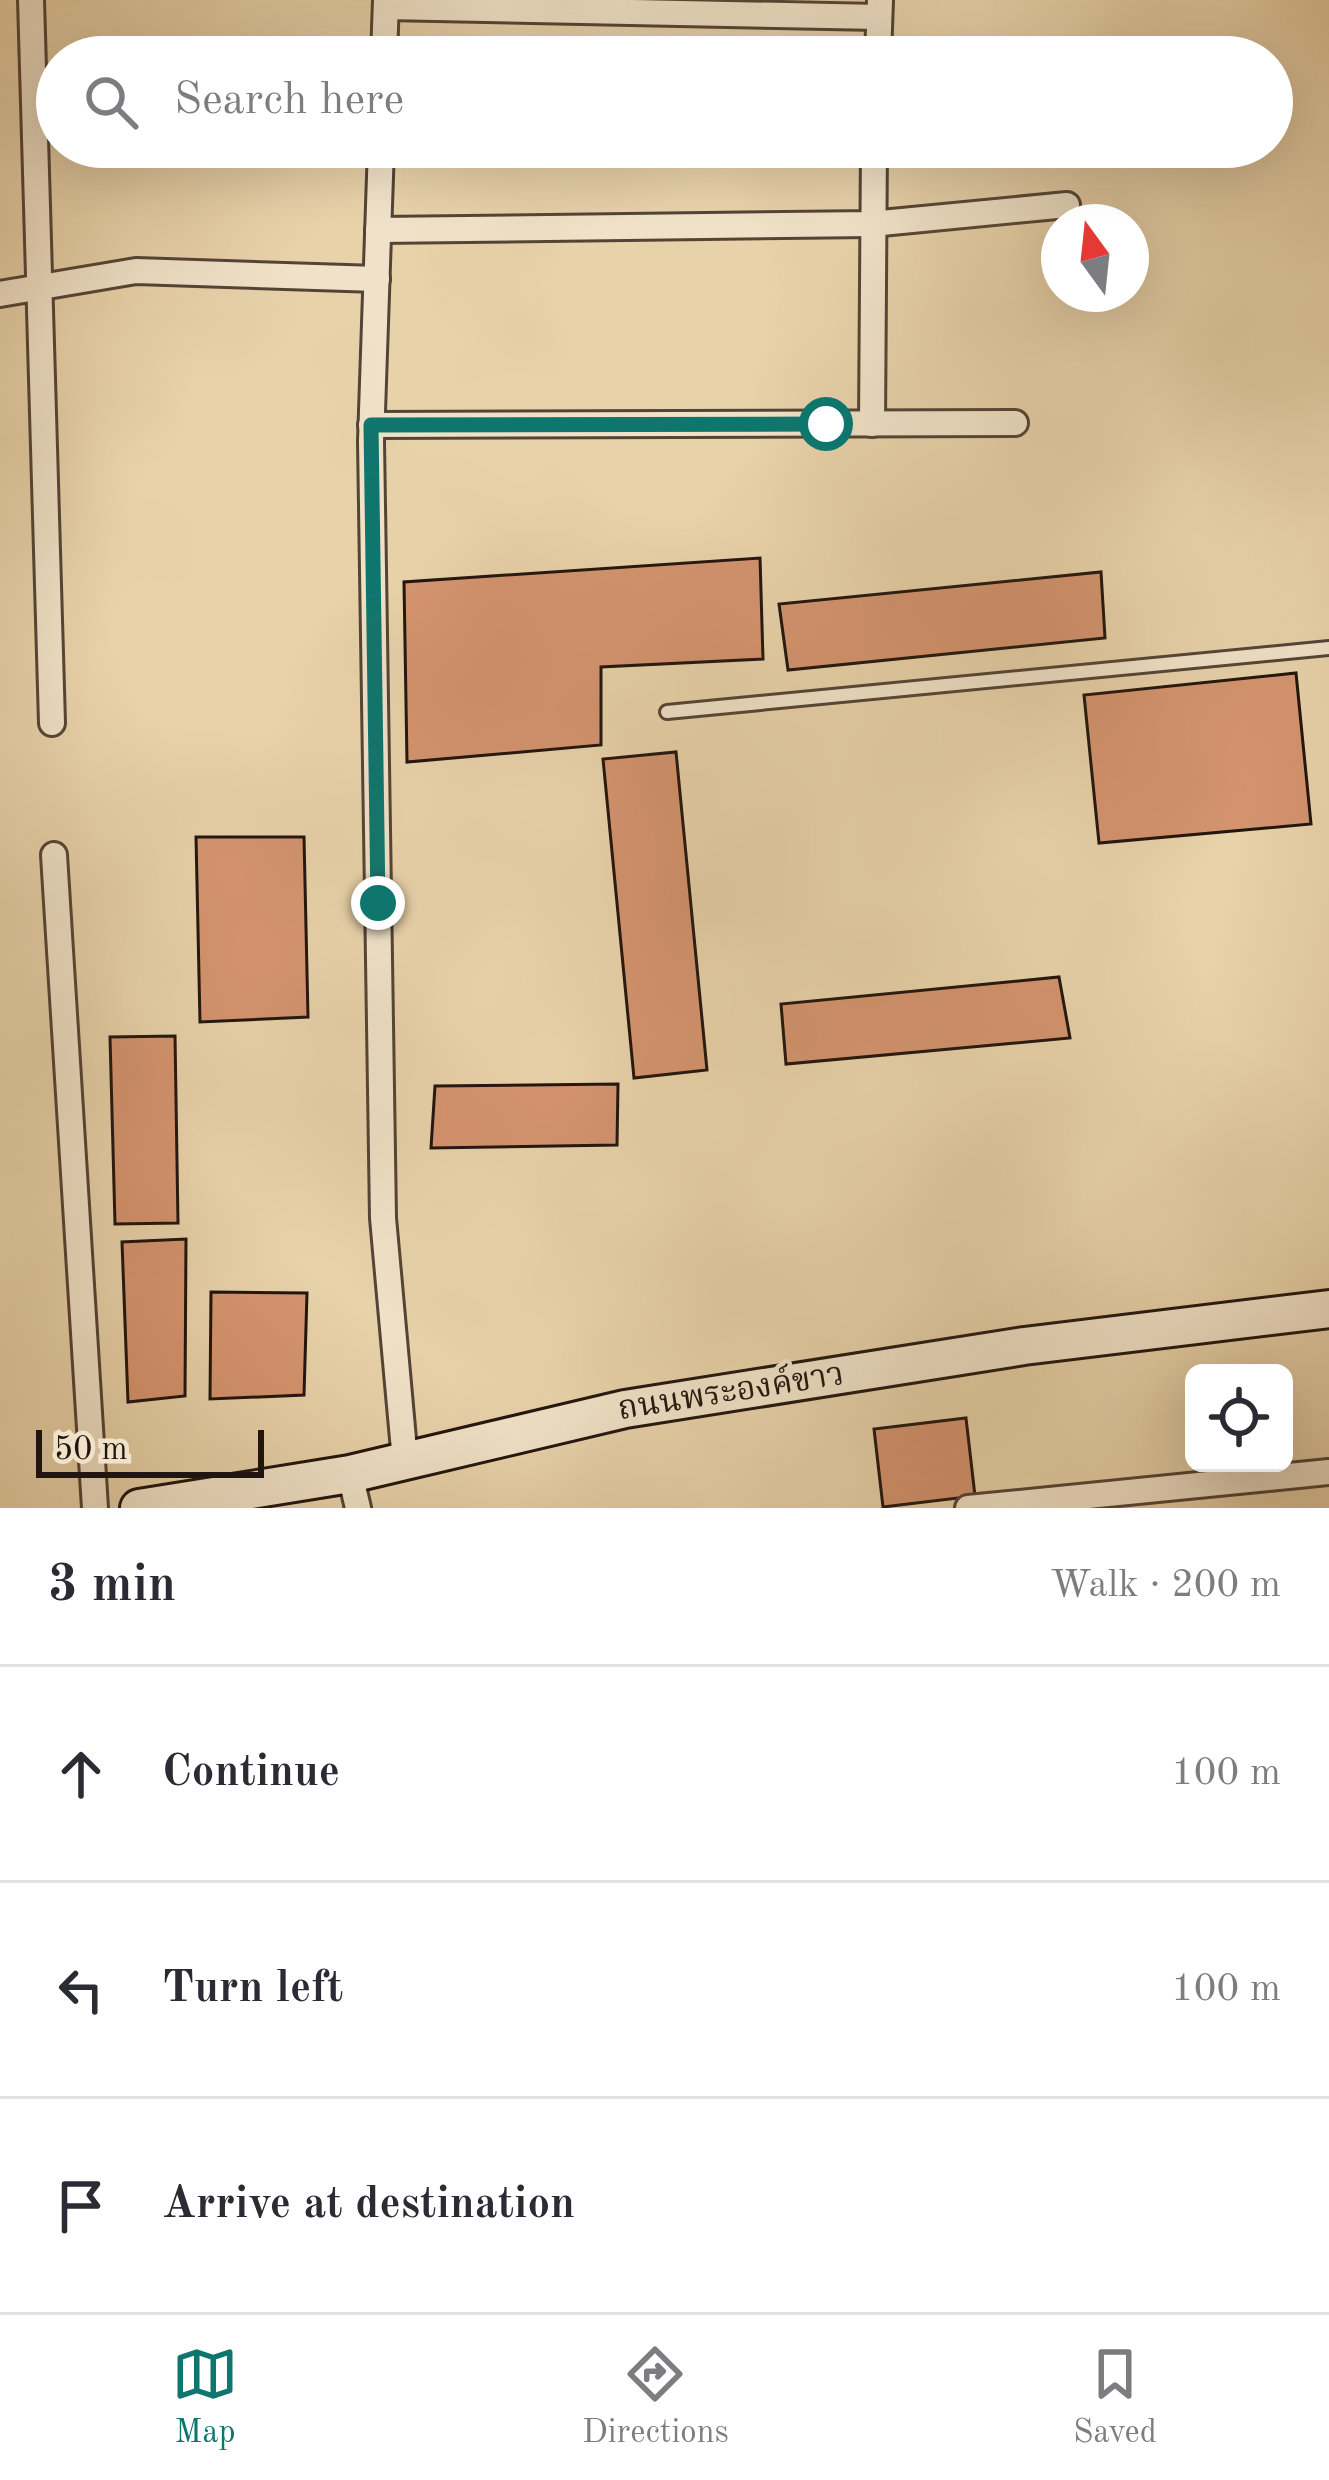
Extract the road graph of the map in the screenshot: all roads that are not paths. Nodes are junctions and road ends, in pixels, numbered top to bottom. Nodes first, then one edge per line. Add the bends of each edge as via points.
1 (31, 0) edge
2 (386, 3) edge
3 (879, 9) edge
4 (385, 36) edge
5 (380, 168) edge
6 (873, 168) edge
7 (1041, 208) edge
8 (871, 224) junction
9 (378, 230) junction
10 (376, 279) junction
11 (38, 288) junction
12 (0, 294) edge
13 (1016, 423) dead end
14 (872, 424) junction
15 (371, 425) junction
16 (1329, 648) edge
17 (667, 712) dead end
18 (52, 723) dead end
19 (54, 855) dead end
20 (1329, 1309) edge
21 (405, 1461) junction
22 (1329, 1472) edge
23 (354, 1491) edge
24 (95, 1508) edge
25 (141, 1508) edge
26 (968, 1508) edge

1 - 11 street
2 - 3 street
2 - 4 street
5 - 9 street
6 - 8 street
7 - 8 street
8 - 9 street
8 - 14 street
9 - 10 street
10 - 11 street via 136,271
10 - 15 street
11 - 12 street
11 - 18 street
13 - 14 street
14 - 15 street
15 - 21 street via 383,1218
16 - 17 lane
19 - 24 street
20 - 21 street, ถนนพระองค์ขาว via 1024,1346 625,1409
21 - 23 street, ถนนพระองค์ขาว
22 - 26 street
23 - 25 street, ถนนพระองค์ขาว

